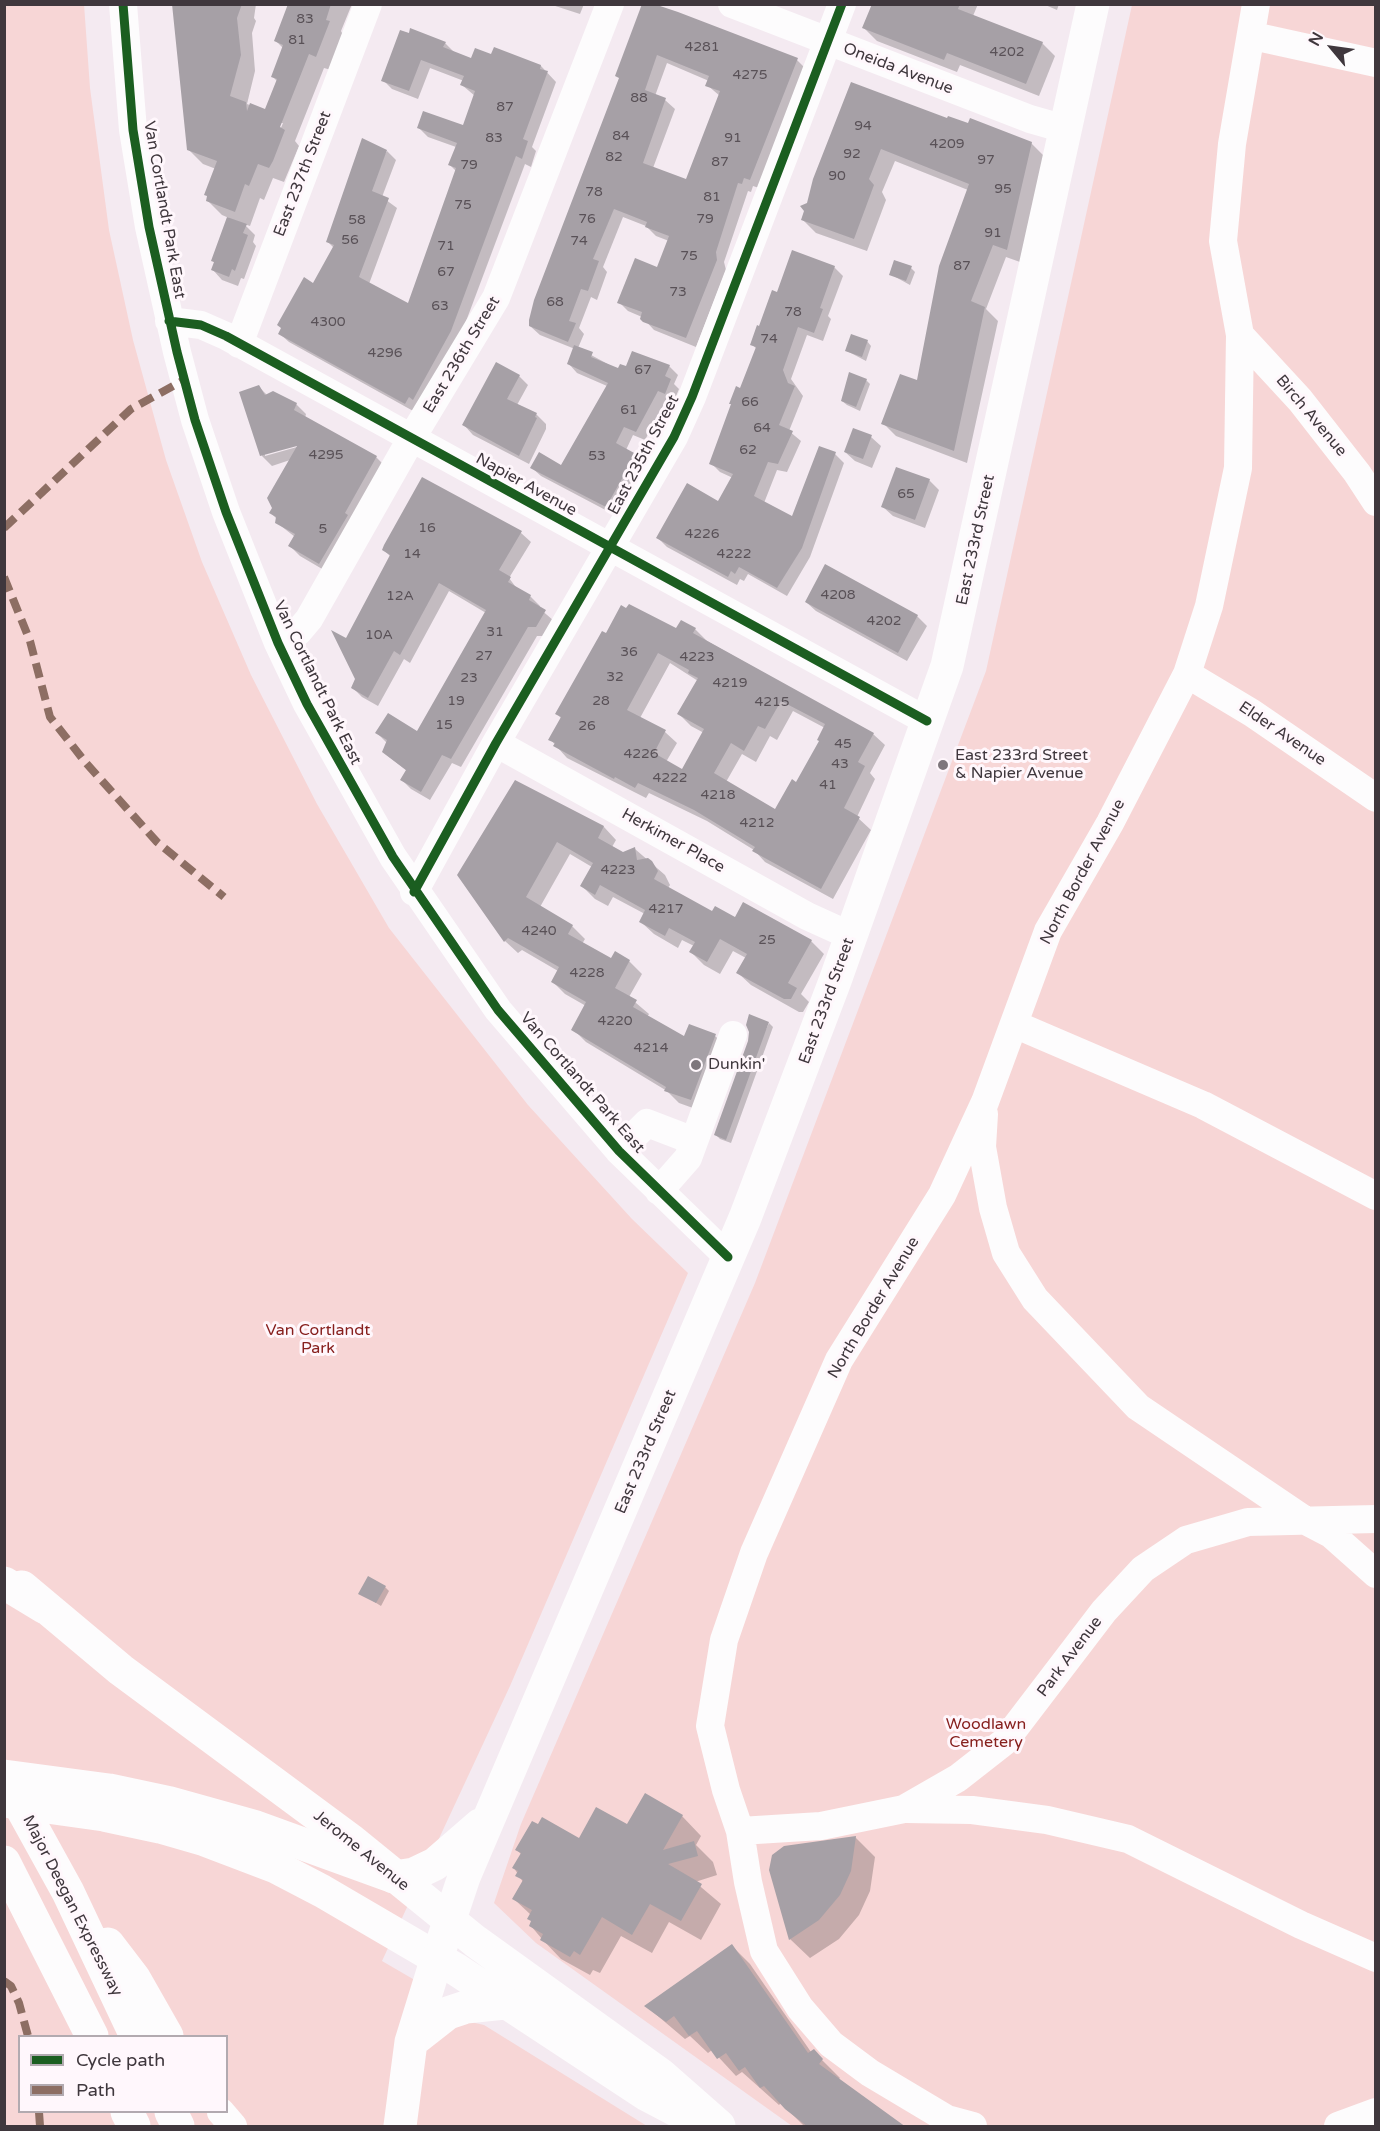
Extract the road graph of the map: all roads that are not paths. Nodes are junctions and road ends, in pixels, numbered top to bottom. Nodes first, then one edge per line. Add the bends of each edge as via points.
1 (123, 4) edge
2 (368, 4) edge
3 (610, 4) edge
4 (732, 4) edge
5 (843, 4) edge
6 (1093, 4) edge
7 (1257, 4) edge
8 (1253, 36) junction
9 (828, 42) junction
10 (1376, 63) edge
11 (1065, 129) junction
12 (169, 321) junction
13 (1240, 335) junction
14 (239, 344) junction
15 (411, 439) junction
16 (1376, 502) edge
17 (611, 548) junction
18 (278, 643) junction
19 (1187, 674) junction
20 (927, 721) junction
21 (496, 743) junction
22 (1376, 798) edge
23 (414, 892) junction
24 (851, 936) junction
25 (1014, 1024) junction
26 (734, 1035) dead end
27 (985, 1102) junction
28 (694, 1141) junction
29 (619, 1151) junction
30 (660, 1191) junction
31 (1376, 1196) edge
32 (729, 1257) junction
33 (1376, 1519) edge
34 (1308, 1522) junction
35 (4, 1572) edge
36 (1376, 1574) edge
37 (4, 1583) edge
38 (44, 1607) junction
39 (4, 1776) edge
40 (49, 1795) junction
41 (4, 1802) edge
42 (904, 1809) junction
43 (490, 1816) junction
44 (740, 1831) junction
45 (4, 1862) edge
46 (394, 1877) junction
47 (68, 1892) junction
48 (449, 1921) junction
49 (437, 1958) junction
50 (1376, 1958) edge
51 (505, 2003) junction
52 (91, 2035) edge
53 (135, 2035) edge
54 (166, 2035) edge
55 (411, 2042) junction
56 (1376, 2112) edge
57 (127, 2113) edge
58 (171, 2113) edge
59 (202, 2113) edge
60 (222, 2113) edge
61 (134, 2127) edge
62 (178, 2127) edge
63 (209, 2127) edge
64 (232, 2127) edge
65 (400, 2127) edge
66 (707, 2127) edge
67 (719, 2127) edge
68 (973, 2127) edge
69 (1338, 2127) edge

1 - 12 street, Van Cortlandt Park East via 133,130
2 - 14 street, East 237th Street
3 - 15 street, East 236th Street via 496,298
4 - 9 street, Oneida Avenue
5 - 9 street, East 235th Street
6 - 11 main road, East 233rd Street
7 - 8 street, North Border Avenue
8 - 10 street
8 - 13 street, North Border Avenue via 1232,144 1223,241
9 - 11 street, Oneida Avenue
9 - 17 street, East 235th Street via 692,397
11 - 20 main road, East 233rd Street via 955,637
12 - 14 street, Napier Avenue via 201,325
12 - 18 street, Van Cortlandt Park East via 209,462
13 - 16 street, Birch Avenue via 1300,400
13 - 19 street, North Border Avenue via 1238,468 1209,606
14 - 15 street, Napier Avenue
15 - 17 street, Napier Avenue
15 - 18 street, East 236th Street via 309,620 298,632
17 - 20 street, Napier Avenue
17 - 21 street, East 235th Street
18 - 23 street, Van Cortlandt Park East via 331,749
19 - 22 street, Elder Avenue via 1252,713
19 - 25 street, North Border Avenue via 1110,823 1048,930
20 - 24 main road, East 233rd Street
21 - 23 street, East 235th Street
21 - 24 street, Herkimer Place via 807,916
23 - 29 street, Van Cortlandt Park East via 498,1010
24 - 32 main road, East 233rd Street
25 - 27 street, North Border Avenue
25 - 31 street via 1203,1105
26 - 28 street
27 - 34 street via 982,1147 993,1208 1006,1253 1035,1299 1138,1407
27 - 44 street, North Border Avenue via 942,1195 839,1360 746,1575 724,1640 710,1726
28 - 29 street via 647,1123
28 - 30 street via 688,1158
29 - 30 street, Van Cortlandt Park East
30 - 32 street, Van Cortlandt Park East
32 - 43 main road, East 233rd Street
33 - 34 street, Park Avenue
34 - 36 street via 1331,1534
34 - 42 street, Park Avenue via 1248,1522 1186,1540 1143,1569 1104,1611 1004,1742 958,1778
35 - 38 main road, Jerome Avenue
37 - 38 main road
38 - 46 main road, Jerome Avenue
39 - 40 main road
39 - 47 main road, Major Deegan Expressway
40 - 41 main road
40 - 46 main road via 141,1796 228,1818
40 - 49 main road via 253,1858 322,1890
42 - 44 street, Park Avenue via 821,1826
42 - 50 street via 972,1810 1047,1820 1128,1839
43 - 46 main road via 442,1860 423,1871
43 - 48 main road, East 233rd Street
44 - 68 street, North Border Avenue via 764,1951 800,2008 831,2044 870,2073 947,2119
45 - 52 main road
46 - 48 main road, Jerome Avenue
47 - 53 main road, Major Deegan Expressway
47 - 54 main road via 134,1978
48 - 49 main road, East 233rd Street
48 - 67 main road, Jerome Avenue via 661,2075
49 - 51 main road
49 - 55 main road, East 233rd Street
51 - 55 main road via 448,2013
51 - 66 main road via 647,2096
55 - 65 main road, East 233rd Street
56 - 69 street
57 - 61 main road
58 - 62 main road
59 - 63 street
60 - 64 street

